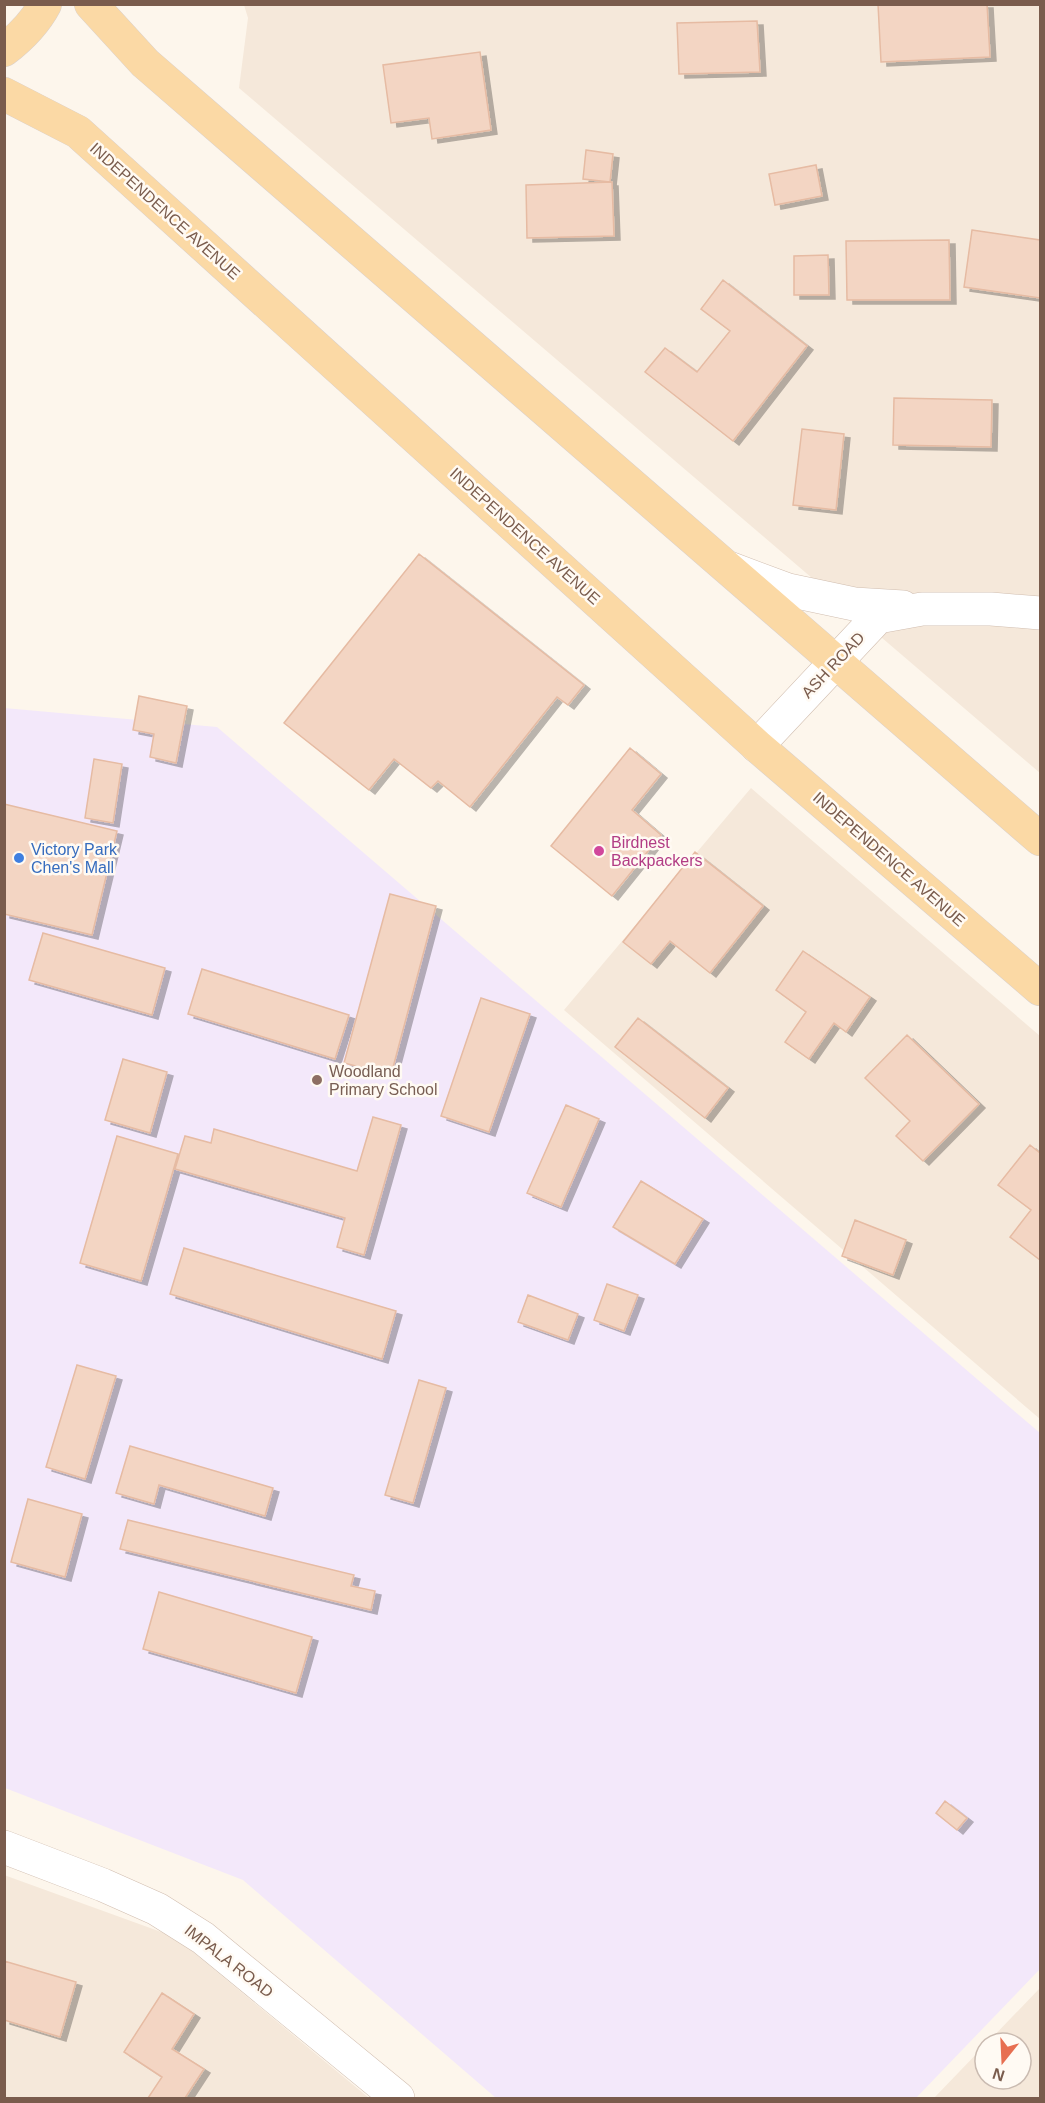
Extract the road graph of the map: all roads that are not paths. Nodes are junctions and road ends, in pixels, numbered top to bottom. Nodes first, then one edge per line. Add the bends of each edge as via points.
1 (45, 4) edge
2 (91, 4) edge
3 (4, 50) edge
4 (4, 94) edge
5 (724, 567) junction
6 (921, 609) junction
7 (1041, 613) edge
8 (836, 663) junction
9 (757, 746) junction
10 (1041, 839) edge
11 (1041, 989) edge
12 (4, 1847) edge
13 (398, 2098) edge

1 - 3 main road via 19,39
2 - 5 main road via 145,63
4 - 9 main road, INDEPENDENCE AVENUE via 78,132
5 - 6 street, ASH ROAD via 788,590 854,604
5 - 8 main road
6 - 7 street, ASH ROAD
6 - 8 street, ASH ROAD via 878,616
8 - 9 street, ASH ROAD
8 - 10 main road
9 - 11 main road, INDEPENDENCE AVENUE
12 - 13 street, IMPALA ROAD via 157,1909 203,1938

